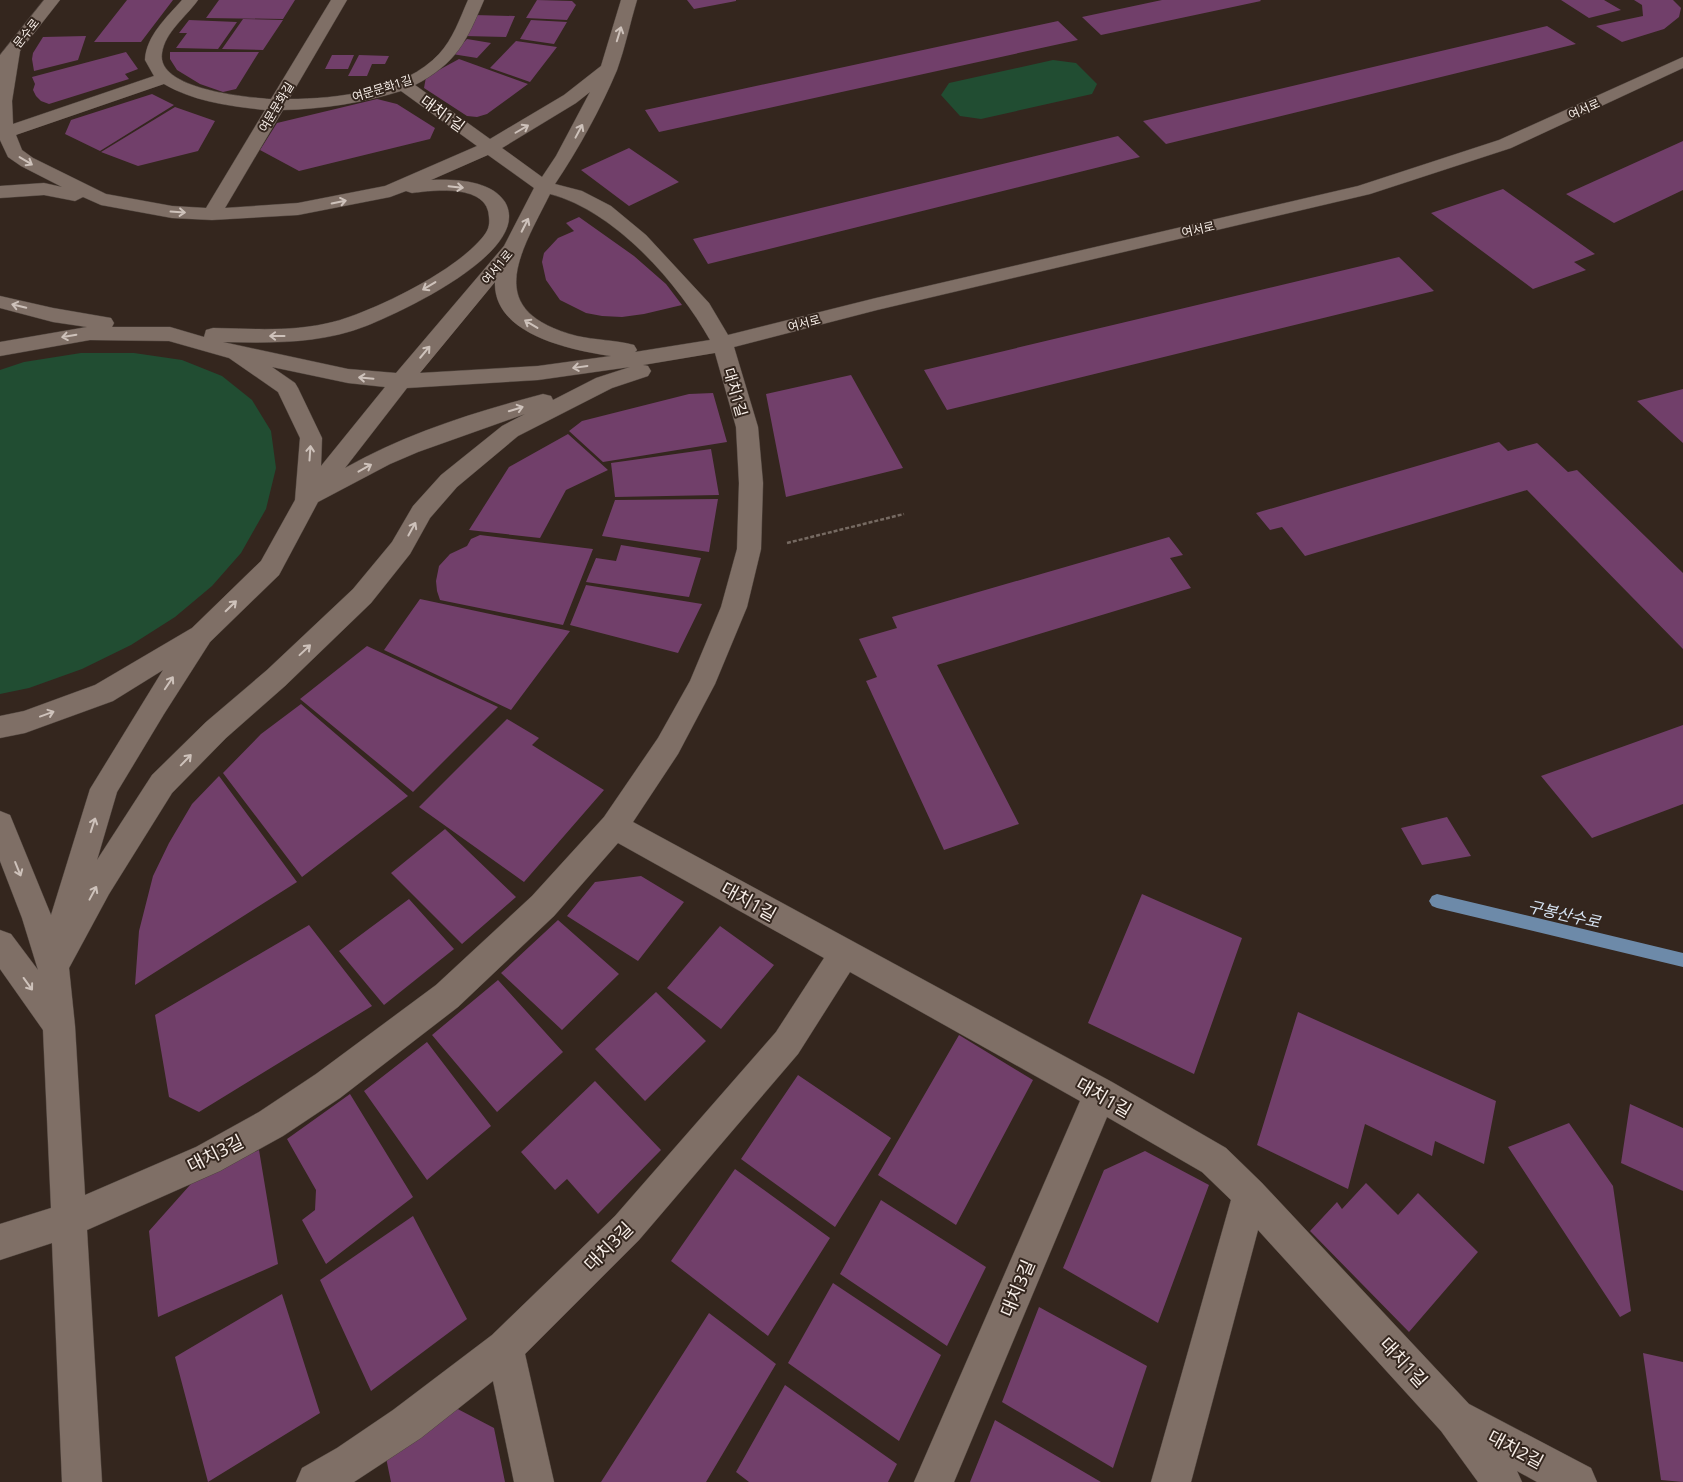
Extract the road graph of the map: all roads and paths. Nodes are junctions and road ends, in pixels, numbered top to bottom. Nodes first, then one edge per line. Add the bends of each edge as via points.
1 (52, 0) edge
2 (190, 0) edge
3 (339, 0) edge
4 (476, 0) edge
5 (629, 0) edge
6 (12, 51) junction
7 (1683, 62) edge
8 (0, 66) edge
9 (608, 68) junction
10 (165, 78) junction
11 (404, 84) junction
12 (277, 104) junction
13 (3, 133) edge
14 (490, 147) junction
15 (544, 187) junction
16 (390, 191) junction
17 (0, 192) edge
18 (101, 199) junction
19 (212, 214) junction
20 (513, 248) junction
21 (0, 302) edge
22 (170, 334) junction
23 (723, 345) junction
24 (0, 349) edge
25 (698, 350) junction
26 (238, 353) junction
27 (401, 381) junction
28 (604, 383) junction
29 (307, 500) junction
30 (904, 514) dead end
31 (748, 553) junction
32 (201, 635) junction
33 (0, 726) edge
34 (0, 824) edge
35 (614, 826) junction
36 (0, 944) edge
37 (844, 954) junction
38 (53, 966) junction
39 (447, 996) joint
40 (59, 1026) junction
41 (1100, 1094) junction
42 (1250, 1195) junction
43 (69, 1220) junction
44 (0, 1242) edge
45 (505, 1348) junction
46 (1455, 1417) junction
47 (82, 1482) edge
48 (316, 1482) edge
49 (534, 1482) edge
50 (934, 1482) edge
51 (1171, 1482) edge
52 (1502, 1482) edge
53 (1577, 1482) edge

1 - 6 street, 문수로
2 - 10 street via 158,41 153,54 153,62
3 - 12 street, 여문문화길
4 - 11 street, 여문문화1길 via 455,46 444,60
9 -> 5 street, 여서1로
6 - 8 street, 문수로
6 - 13 street via 3,101
7 - 23 street, 여서로 via 1505,144 1363,190 876,304
14 -> 9 street via 562,104
15 -> 9 street, 여서1로 via 592,106
10 - 12 street, 여문문화1길 via 218,100
10 - 13 street
11 - 12 street, 여문문화1길 via 348,99 316,104
11 - 14 street, 대치1길
12 - 19 street, 여문문화길
13 -> 18 street via 14,153 27,162
14 - 15 street, 대치1길
14 - 16 street
20 -> 15 street, 여서1로
15 - 23 street, 대치1길 via 589,201 639,240 687,289
19 -> 16 street via 298,209
16 -> 22 street via 443,186 477,190 495,200 500,225 489,241 459,268 393,306 342,327 289,336
17 - 18 street via 44,189
18 -> 19 street via 172,212
25 -> 20 street via 596,348 572,343 540,329 521,318 510,304 505,288
27 -> 20 street, 여서1로
22 -> 21 street via 53,315
22 -> 24 street via 90,332
22 - 26 street
23 - 25 street, 여서로
23 - 31 street, 대치1길 via 747,427 751,483
25 -> 27 street via 538,372
25 - 28 street
27 -> 26 street via 348,376
29 -> 26 street via 312,438 286,388
27 - 29 street, 여서1로
29 -> 28 street via 418,442
38 -> 28 street via 98,884 162,784 362,596 401,548 421,512 450,481 510,432
32 -> 29 street via 270,568
30 - 31 path
31 - 35 street, 대치1길 via 734,607 702,684 668,746
33 -> 32 street via 25,722 104,693
38 -> 32 street via 104,789
34 -> 38 street
35 - 37 street, 대치1길
35 - 39 street, 대치1길 via 543,906
36 -> 40 street
37 - 41 street, 대치1길
37 - 45 street, 대치3길 via 787,1042 705,1140 627,1228
38 - 40 street
39 - 43 street, 대치3길 via 328,1086 271,1124 208,1159
40 - 43 street
41 - 42 street, 대치1길 via 1214,1160
41 - 50 street, 대치3길
42 - 46 street, 대치1길
42 - 51 street
43 - 44 street, 대치3길
43 - 47 street
45 - 48 street, 대치3길 via 407,1424
45 - 49 street
46 - 52 street, 대치1길
46 - 53 street, 대치2길

